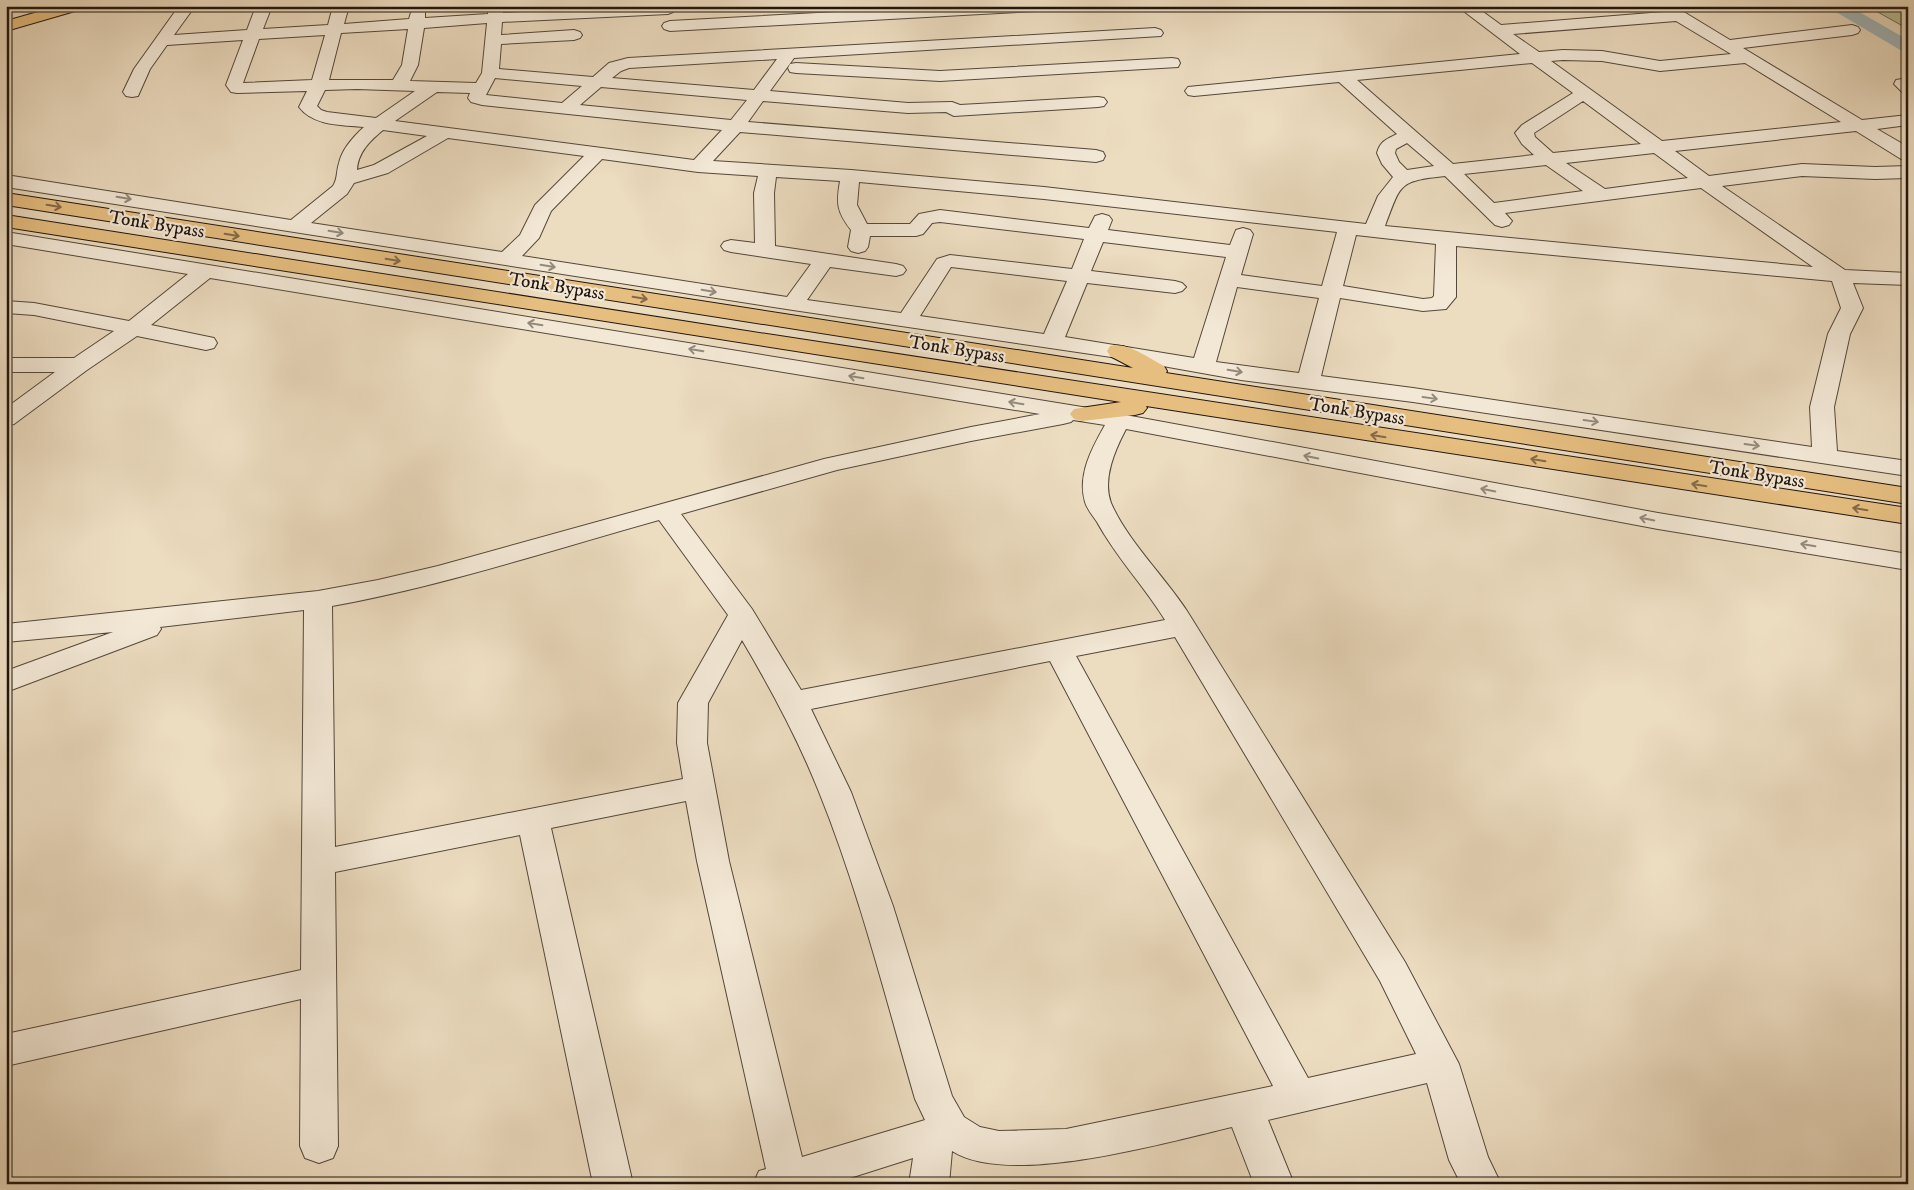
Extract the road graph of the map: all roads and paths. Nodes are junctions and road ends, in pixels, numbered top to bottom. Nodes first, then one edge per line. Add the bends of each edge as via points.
1 (58, 6) edge
2 (77, 6) edge
3 (187, 6) edge
4 (264, 6) edge
5 (341, 6) edge
6 (419, 6) edge
7 (1035, 6) edge
8 (1465, 6) edge
9 (1575, 6) edge
10 (1663, 6) edge
11 (668, 8) edge
12 (573, 10) edge
13 (879, 10) edge
14 (496, 12) edge
15 (1677, 16) junction
16 (6, 21) edge
17 (417, 24) junction
18 (1592, 24) junction
19 (6, 26) edge
20 (335, 30) junction
21 (1497, 30) junction
22 (1852, 30) dead end
23 (1155, 33) dead end
24 (254, 35) junction
25 (494, 40) junction
26 (162, 41) junction
27 (1725, 45) junction
28 (928, 46) junction
29 (1535, 58) junction
30 (1746, 58) junction
31 (1622, 59) junction
32 (784, 60) junction
33 (1172, 63) dead end
34 (860, 73) junction
35 (940, 76) junction
36 (1342, 76) junction
37 (485, 80) junction
38 (598, 80) junction
39 (319, 84) junction
40 (399, 85) junction
41 (434, 86) junction
42 (1194, 91) dead end
43 (132, 92) dead end
44 (1584, 93) junction
45 (758, 95) junction
46 (838, 102) junction
47 (1098, 102) dead end
48 (565, 109) junction
49 (953, 109) junction
50 (1908, 120) edge
51 (379, 124) junction
52 (736, 126) junction
53 (1862, 126) junction
54 (444, 133) junction
55 (1409, 135) junction
56 (968, 146) junction
57 (1657, 147) junction
58 (597, 154) junction
59 (1908, 154) edge
60 (1096, 156) dead end
61 (1551, 159) junction
62 (698, 166) junction
63 (1449, 170) junction
64 (768, 171) junction
65 (1908, 172) edge
66 (850, 176) junction
67 (1403, 177) junction
68 (347, 179) junction
69 (6, 181) edge
70 (1706, 182) junction
71 (1601, 195) junction
72 (6, 199) edge
73 (1110, 200) junction
74 (1489, 209) junction
75 (1247, 215) junction
76 (6, 221) edge
77 (295, 226) junction
78 (1348, 227) junction
79 (861, 230) junction
80 (1374, 230) junction
81 (1096, 235) junction
82 (6, 238) edge
83 (1446, 239) junction
84 (1517, 245) junction
85 (731, 246) dead end
86 (765, 251) junction
87 (1238, 252) junction
88 (507, 259) junction
89 (824, 260) junction
90 (852, 264) junction
91 (896, 270) dead end
92 (206, 271) junction
93 (1080, 275) junction
94 (1840, 276) junction
95 (1908, 279) edge
96 (1230, 280) junction
97 (1175, 287) dead end
98 (1331, 292) junction
99 (793, 304) junction
100 (6, 307) edge
101 (907, 320) junction
102 (133, 329) junction
103 (206, 342) dead end
104 (1052, 342) junction
105 (1118, 351) junction
106 (6, 365) edge
107 (79, 365) junction
108 (1203, 366) junction
109 (1308, 381) junction
110 (1175, 393) junction
111 (1082, 414) junction
112 (6, 419) edge
113 (1119, 421) junction
114 (1825, 456) junction
115 (1908, 468) edge
116 (1908, 496) edge
117 (666, 511) junction
118 (1908, 516) edge
119 (1907, 562) edge
120 (318, 600) junction
121 (742, 615) junction
122 (181, 616) junction
123 (1182, 626) junction
124 (6, 633) edge
125 (1059, 652) junction
126 (6, 682) edge
127 (793, 702) junction
128 (699, 787) junction
129 (533, 820) junction
130 (319, 863) junction
131 (319, 980) junction
132 (6, 1050) edge
133 (1440, 1064) junction
134 (1298, 1097) junction
135 (1244, 1108) junction
136 (942, 1131) junction
137 (319, 1146) dead end
138 (780, 1181) edge
139 (613, 1184) edge
140 (929, 1184) edge
141 (1274, 1184) edge
142 (1481, 1184) edge

1 - 16 main road
2 - 19 main road
3 - 26 street
4 - 24 street
5 - 20 street
6 - 17 street
7 - 13 street
8 - 21 street
9 - 18 street
10 - 15 street
11 - 12 street
11 - 13 street via 671,33
12 - 14 street
12 - 25 street via 574,42
14 - 17 street
14 - 25 street
15 - 18 street
15 - 27 street
17 - 20 street
17 - 40 street via 410,65
18 - 21 street
18 - 31 street via 1610,40
20 - 24 street
20 - 39 street
21 - 29 street
22 - 27 street
23 - 28 street
24 - 26 street
24 - 39 street via 234,85 237,88
25 - 37 street
26 - 43 street via 142,68
27 - 30 street
28 - 32 street
28 - 35 street
29 - 31 street via 1581,55
29 - 36 street
29 - 44 street
30 - 31 street via 1660,66
30 - 53 street
32 - 34 street
32 - 38 street via 717,58 628,63 615,67
32 - 45 street
33 - 35 street
34 - 35 street
34 - 46 street
35 - 49 street
36 - 42 street
36 - 55 street
37 - 38 street
37 - 41 street
37 - 48 street via 476,98
38 - 45 street
38 - 48 street
39 - 40 street
39 - 51 street via 308,107 315,114
40 - 41 street
41 - 51 street
44 - 57 street
44 - 61 street via 1524,133
45 - 46 street
45 - 52 street
46 - 49 street
47 - 49 street
48 - 52 street
49 - 56 street
50 - 53 street
51 - 54 street
51 - 68 street via 355,148 348,163
52 - 56 street
52 - 62 street
53 - 57 street
53 - 59 street
54 - 58 street
54 - 68 street via 401,160
55 - 63 street
55 - 67 street via 1388,146 1386,153
56 - 60 street
57 - 61 street
57 - 70 street
58 - 62 street
58 - 88 street via 542,209 529,238
61 - 63 street
61 - 71 street
62 - 64 street
63 - 67 street
63 - 74 street
64 - 66 street
64 - 86 street via 764,193
65 - 70 street via 1802,170
66 - 73 street
66 - 79 street via 847,212
67 - 80 street via 1392,185
68 - 77 street via 328,202
69 -> 77 street
70 - 71 street
70 - 94 street
71 - 74 street
72 -> 110 main road, Tonk Bypass
73 - 75 street
73 - 81 street
74 - 84 street
75 - 78 street
75 - 87 street
76 - 110 main road
77 -> 88 street
78 - 80 street
78 - 98 street
79 - 81 street via 916,230 926,218 940,216
79 - 90 street via 861,240
80 - 83 street
81 - 87 street
81 - 93 street
82 - 92 street
83 - 84 street
83 - 98 street via 1445,297 1438,304
84 - 94 street
85 - 86 street
86 - 89 street
87 - 96 street
88 -> 99 street
89 - 90 street
89 - 99 street
90 - 91 street
92 - 102 street
111 -> 92 street
93 - 97 street
93 - 101 street via 950,261 940,268
93 - 104 street
94 - 95 street
94 - 114 street via 1852,308 1839,334 1822,407
96 - 98 street
96 - 108 street
98 - 109 street
99 - 101 street
100 - 102 street via 34,308
101 - 104 street
102 - 103 street
102 - 107 street
104 - 105 street
105 - 108 street
105 - 110 main road
106 - 107 street
107 - 112 street
108 -> 109 street
109 -> 114 street
110 - 111 main road
110 - 116 main road, Tonk Bypass
118 -> 110 main road
111 - 113 street
111 - 117 street via 833,464
119 -> 113 street via 1658,522
113 - 123 street via 1102,451 1096,480 1098,502 1124,547 1150,578
114 - 115 street
117 - 120 street via 496,556 445,573
117 - 121 street
120 - 122 street
120 - 130 street
121 - 127 street
121 - 128 street via 693,703 692,743
122 - 124 street
122 - 126 street
123 - 125 street
123 - 133 street via 1392,972
125 - 127 street
125 - 134 street
127 - 136 street via 835,792 876,906
128 - 129 street
128 - 138 street
129 - 130 street
129 - 139 street
130 - 131 street
131 - 132 street
131 - 137 street
133 - 134 street
133 - 142 street via 1469,1160
134 - 135 street
135 - 136 street via 1066,1146 999,1148 972,1143
135 - 141 street
136 - 138 street
136 - 140 street

